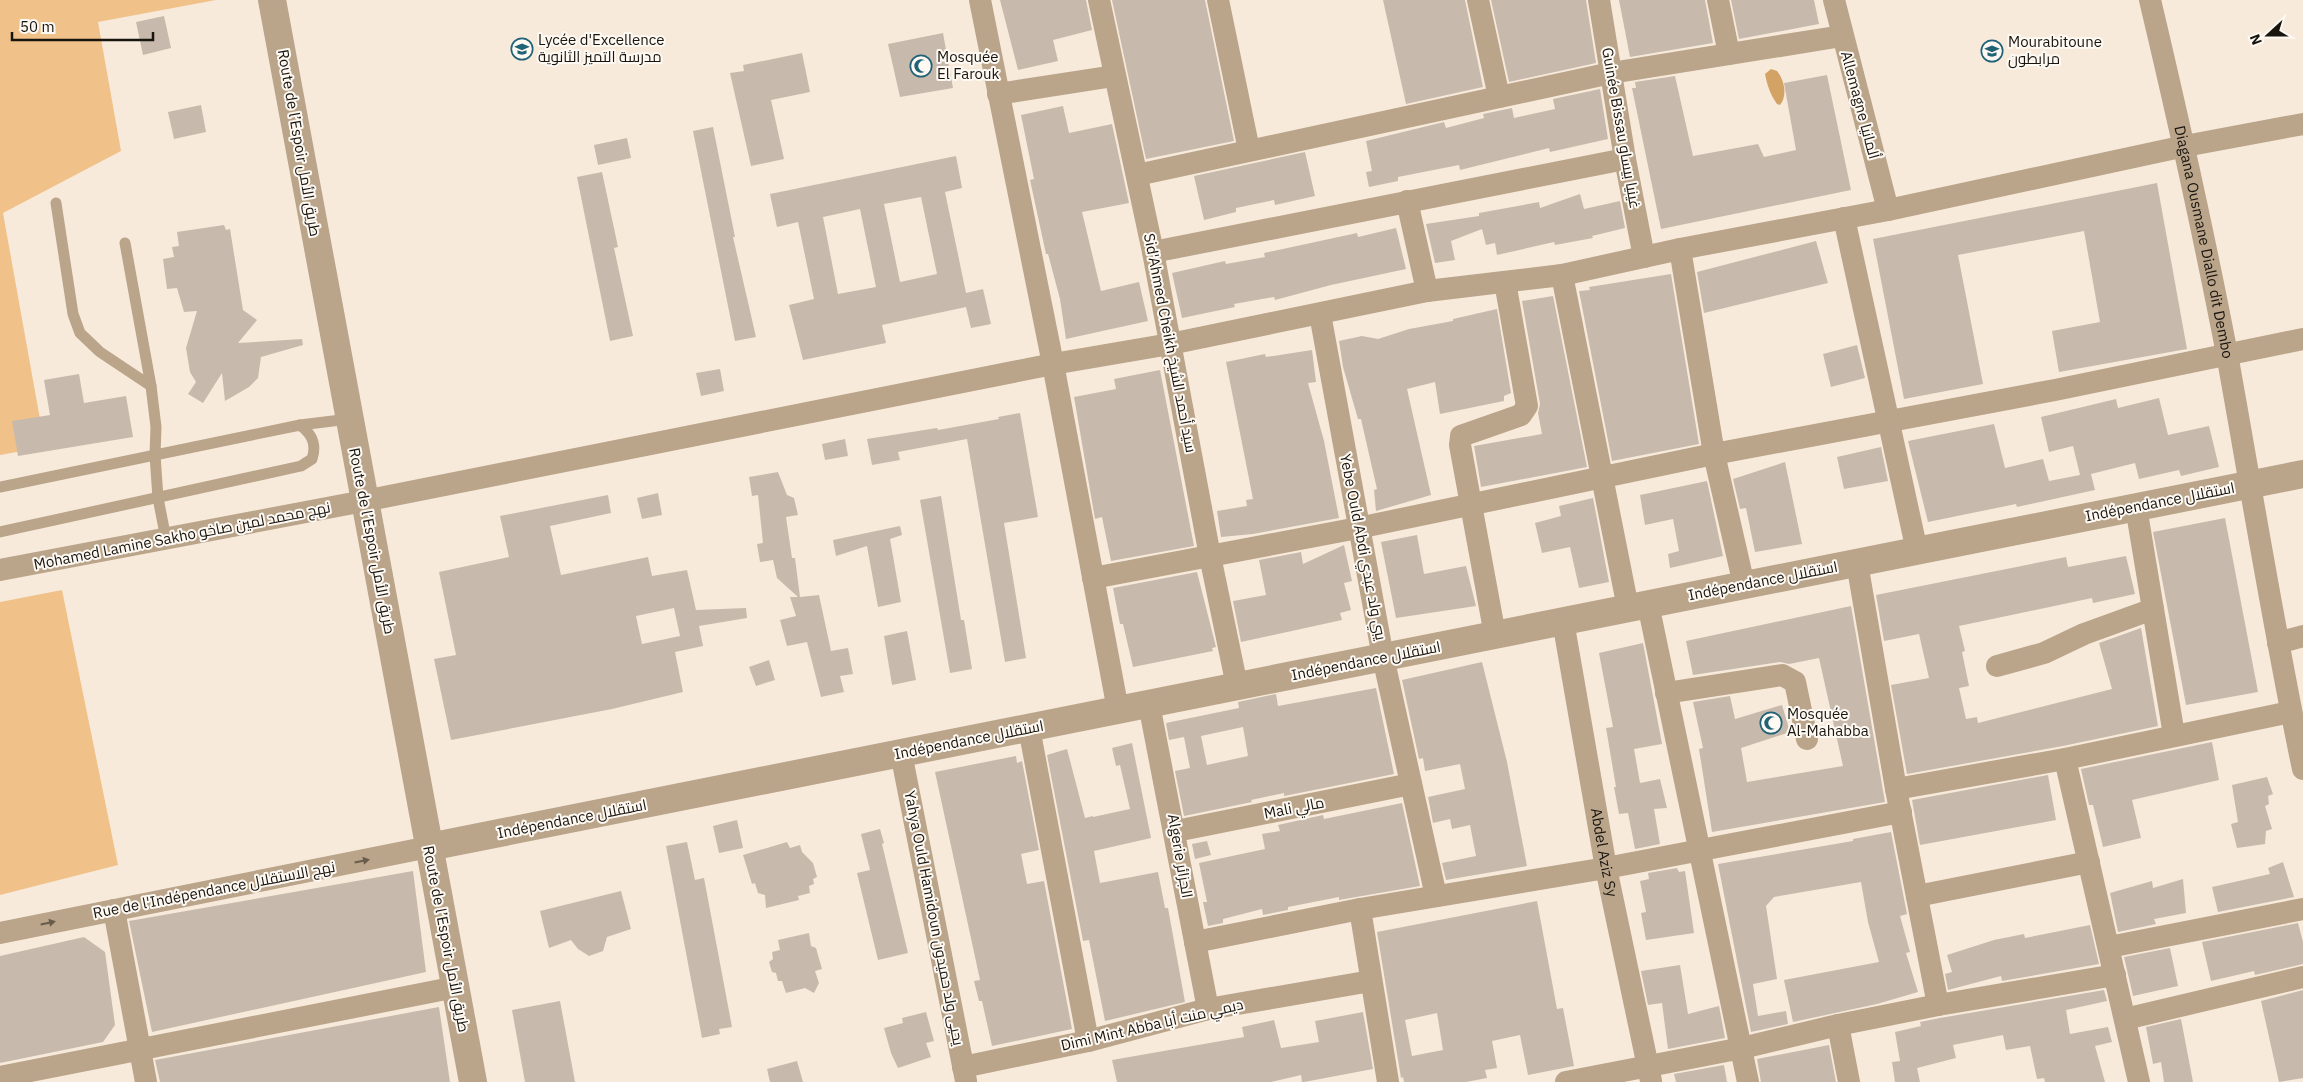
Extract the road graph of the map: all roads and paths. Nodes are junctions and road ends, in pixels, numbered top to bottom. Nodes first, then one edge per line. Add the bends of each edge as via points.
1 (272, 0) edge
2 (980, 0) edge
3 (1099, 0) edge
4 (1218, 0) edge
5 (1478, 0) edge
6 (1599, 0) edge
7 (1718, 0) edge
8 (1834, 0) edge
9 (2150, 0) edge
10 (1842, 36) junction
11 (1729, 54) junction
12 (1611, 73) junction
13 (1114, 76) junction
14 (998, 94) junction
15 (1498, 97) junction
16 (2303, 124) edge
17 (2185, 146) junction
18 (1249, 150) junction
19 (1625, 159) junction
20 (1137, 175) junction
21 (1407, 202) junction
22 (56, 203) dead end
23 (1888, 210) junction
24 (1844, 218) junction
25 (125, 244) dead end
26 (1680, 249) junction
27 (1153, 252) junction
28 (1644, 257) junction
29 (1562, 275) junction
30 (1505, 282) junction
31 (1427, 292) junction
32 (1320, 314) junction
33 (2303, 338) edge
34 (1170, 344) junction
35 (2227, 354) junction
36 (1053, 364) junction
37 (151, 386) junction
38 (349, 419) junction
39 (1890, 422) junction
40 (300, 424) junction
41 (1714, 454) junction
42 (155, 455) junction
43 (2303, 474) edge
44 (1602, 476) junction
45 (2249, 484) junction
46 (0, 487) edge
47 (158, 498) junction
48 (364, 501) junction
49 (1469, 505) junction
50 (2136, 507) junction
51 (1358, 528) junction
52 (0, 532) edge
53 (166, 539) junction
54 (1917, 551) junction
55 (1210, 556) junction
56 (1857, 563) junction
57 (0, 570) edge
58 (1093, 578) junction
59 (1744, 585) junction
60 (1638, 606) junction
61 (2153, 609) junction
62 (1563, 621) junction
63 (1495, 635) junction
64 (2303, 636) edge
65 (2278, 643) junction
66 (1383, 657) junction
67 (1997, 666) dead end
68 (1237, 686) junction
69 (1666, 693) junction
70 (1150, 704) junction
71 (1118, 710) junction
72 (2290, 712) junction
73 (1029, 728) junction
74 (2174, 735) junction
75 (1807, 739) dead end
76 (901, 753) junction
77 (2065, 759) junction
78 (2302, 760) edge
79 (1412, 784) junction
80 (1896, 790) junction
81 (1901, 812) junction
82 (1176, 831) junction
83 (429, 847) junction
84 (1699, 849) junction
85 (2089, 862) junction
86 (1606, 868) junction
87 (1436, 896) junction
88 (1917, 896) junction
89 (1360, 909) junction
90 (2303, 909) edge
91 (114, 910) junction
92 (0, 933) edge
93 (1195, 942) junction
94 (2109, 947) junction
95 (2115, 975) junction
96 (2303, 977) edge
97 (1371, 981) junction
98 (456, 987) junction
99 (1938, 1005) junction
100 (1208, 1009) junction
101 (2125, 1019) junction
102 (1838, 1025) junction
103 (1088, 1041) junction
104 (1742, 1048) junction
105 (140, 1050) junction
106 (1650, 1074) edge
107 (965, 1075) edge
108 (0, 1077) edge
109 (146, 1082) edge
110 (473, 1082) edge
111 (1388, 1082) edge
112 (1566, 1082) edge
113 (1748, 1082) edge
114 (1849, 1082) edge
115 (2139, 1082) edge

1 - 38 street, Route de l’Espoir طريق الأمل
2 - 14 street
3 - 13 street, Sid'Ahmed Cheikh سيد أحمد الشيخ
4 - 18 street
5 - 15 street
6 - 12 street, Guinée Bissau غينيا بيساو
7 - 11 street
8 - 10 street, Allemagne ألمانيا
9 - 17 street, Diagana Ousmane Diallo dit Dembo
10 - 11 street
10 - 23 street, Allemagne ألمانيا
11 - 12 street
12 - 15 street
12 - 19 street, Guinée Bissau غينيا بيساو
13 - 14 street
13 - 20 street, Sid'Ahmed Cheikh سيد أحمد الشيخ
14 - 36 street
15 - 18 street
16 - 17 street, Mohamed Lamine Sakho نهج محمد لمين صاخو
17 - 23 street, Mohamed Lamine Sakho نهج محمد لمين صاخو
17 - 35 street, Diagana Ousmane Diallo dit Dembo
18 - 20 street
19 - 21 street
19 - 28 street, Guinée Bissau غينيا بيساو
20 - 27 street, Sid'Ahmed Cheikh سيد أحمد الشيخ
21 - 27 street
21 - 31 street
22 - 37 lane via 73,314 80,334 100,352
23 - 24 street, Mohamed Lamine Sakho نهج محمد لمين صاخو
24 - 26 street, Mohamed Lamine Sakho نهج محمد لمين صاخو
24 - 39 street
25 - 37 lane
26 - 28 street, Mohamed Lamine Sakho نهج محمد لمين صاخو
26 - 41 street
27 - 34 street, Sid'Ahmed Cheikh سيد أحمد الشيخ
28 - 29 street, Mohamed Lamine Sakho نهج محمد لمين صاخو
29 - 30 street, Mohamed Lamine Sakho نهج محمد لمين صاخو
29 - 44 street
30 - 31 street, Mohamed Lamine Sakho نهج محمد لمين صاخو
30 - 49 street via 1527,406 1521,415 1462,436 1460,445
31 - 32 street, Mohamed Lamine Sakho نهج محمد لمين صاخو
32 - 34 street, Mohamed Lamine Sakho نهج محمد لمين صاخو
32 - 51 street, Yebe Ould Abdi يبي ولد عبدي
33 - 35 street
34 - 36 street, Mohamed Lamine Sakho نهج محمد لمين صاخو
34 - 55 street, Sid'Ahmed Cheikh سيد أحمد الشيخ
35 - 39 street
35 - 45 street, Diagana Ousmane Diallo dit Dembo
36 - 48 street, Mohamed Lamine Sakho نهج محمد لمين صاخو
36 - 58 street
37 - 42 lane via 156,427
38 - 40 lane
38 - 48 street, Route de l’Espoir طريق الأمل
39 - 41 street
39 - 54 street
40 - 42 lane
40 - 47 lane via 310,433 315,450 312,459 302,466
41 - 44 street
41 - 59 street
42 - 46 lane
42 - 47 lane
43 - 45 street, Indépendance استقلال
44 - 49 street
44 - 60 street
45 - 50 street, Indépendance استقلال
45 - 65 street, Diagana Ousmane Diallo dit Dembo
47 - 52 lane
47 - 53 lane
48 - 53 street, Mohamed Lamine Sakho نهج محمد لمين صاخو
48 - 83 street, Route de l’Espoir طريق الأمل
49 - 51 street
49 - 63 street
50 - 54 street, Indépendance استقلال
50 - 61 street
51 - 55 street
51 - 66 street, Yebe Ould Abdi يبي ولد عبدي
53 - 57 street, Mohamed Lamine Sakho نهج محمد لمين صاخو
54 - 56 street, Indépendance استقلال
55 - 58 street
55 - 68 street, Sid'Ahmed Cheikh سيد أحمد الشيخ
56 - 59 street, Indépendance استقلال
56 - 80 street
58 - 71 street
59 - 60 street, Indépendance استقلال
60 - 62 street, Indépendance استقلال
60 - 69 street
61 - 67 street via 2084,634 2044,653
61 - 74 street
62 - 63 street, Indépendance استقلال
62 - 86 street, Abdel Aziz Sy
63 - 66 street, Indépendance استقلال
64 - 65 street
65 - 72 street, Diagana Ousmane Diallo dit Dembo
66 - 68 street, Indépendance استقلال
66 - 79 street, Yebe Ould Abdi يبي ولد عبدي
68 - 70 street, Indépendance استقلال
69 - 75 street via 1782,675 1790,677 1795,682
69 - 84 street
70 - 71 street, Indépendance استقلال
70 - 82 street, Algerie الجزائر
71 - 73 street, Indépendance استقلال
72 - 74 street
72 - 78 street, Diagana Ousmane Diallo dit Dembo
73 - 76 street, Indépendance استقلال
73 - 103 street
74 - 77 street
76 - 83 street, Indépendance استقلال
76 - 107 street, Yahya Ould Hamidoun يحيى ولد حميدون
77 - 80 street
77 - 85 street
79 - 82 street, Mali مالي
79 - 87 street, Yebe Ould Abdi يبي ولد عبدي
80 - 81 street
81 - 84 street
81 - 88 street
82 - 93 street, Algerie الجزائر
91 -> 83 street, Rue de l'Indépendance نهج الاستقلال
83 - 98 street, Route de l’Espoir طريق الأمل
84 - 86 street
84 - 104 street
85 - 88 street
85 - 94 street
86 - 87 street
86 - 106 street, Abdel Aziz Sy
87 - 89 street
88 - 99 street
89 - 93 street
89 - 97 street
90 - 94 street
92 -> 91 street, Rue de l'Indépendance نهج الاستقلال
91 - 105 street
93 - 100 street, Algerie الجزائر
94 - 95 street
95 - 99 street
95 - 101 street
96 - 101 street
97 - 100 street, Dimi Mint Abba ديمي منت أبا
97 - 111 street
98 - 105 street
98 - 110 street, Route de l’Espoir طريق الأمل
99 - 102 street
100 - 103 street, Dimi Mint Abba ديمي منت أبا
101 - 115 street
102 - 104 street
102 - 114 street
103 - 107 street, Dimi Mint Abba ديمي منت أبا
104 - 106 street
104 - 113 street
105 - 108 street
105 - 109 street
106 - 112 street

